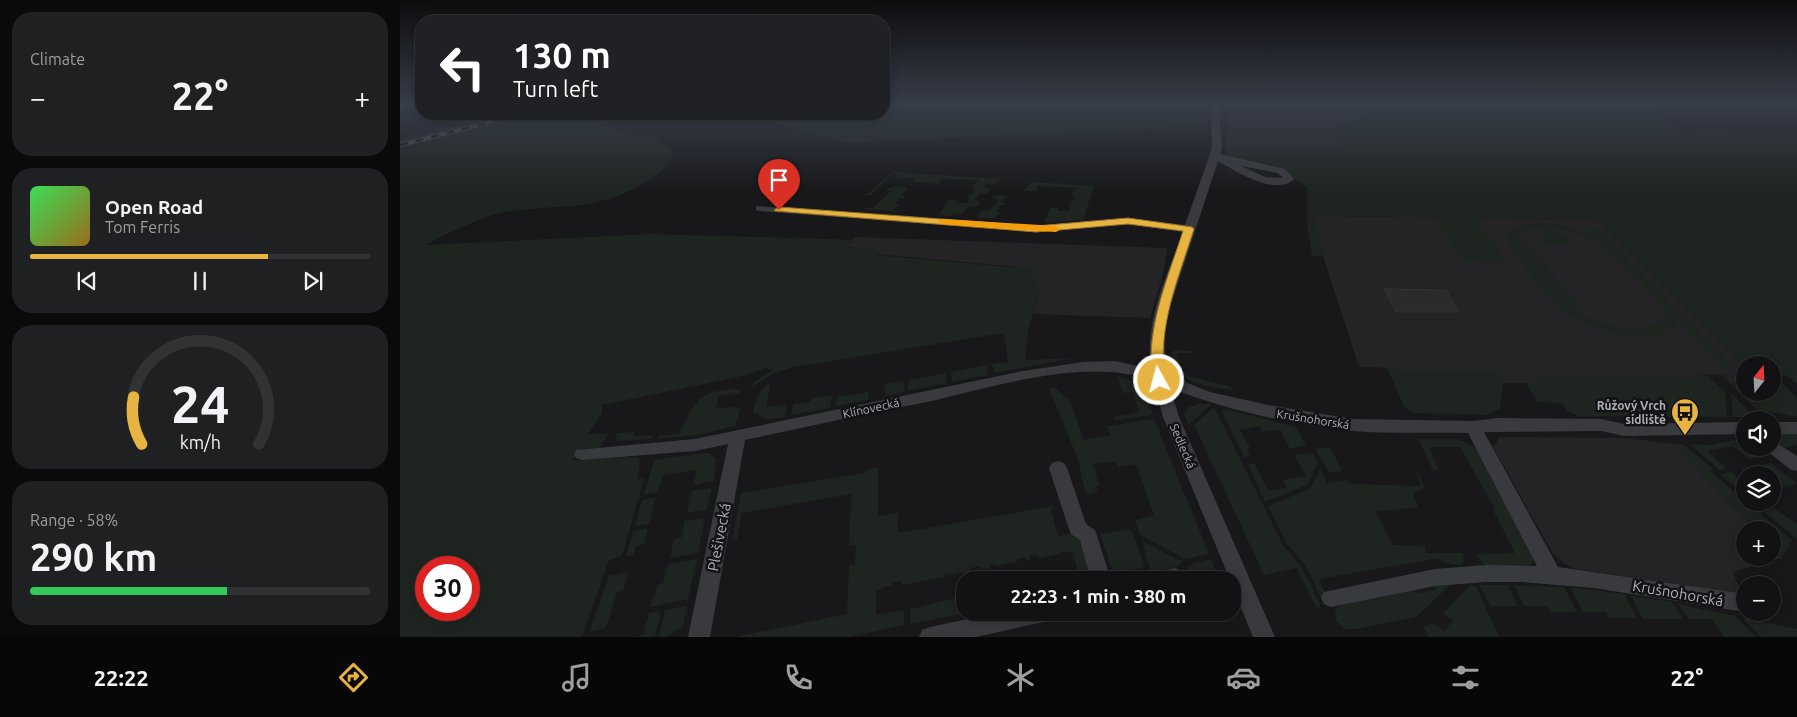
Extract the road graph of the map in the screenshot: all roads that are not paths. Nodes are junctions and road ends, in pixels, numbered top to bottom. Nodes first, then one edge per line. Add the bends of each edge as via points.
1 (1216, 134) edge
2 (1219, 157) junction
3 (760, 208) dead end
4 (1189, 229) junction
5 (1159, 380) junction
6 (1473, 427) junction
7 (1736, 428) edge
8 (1781, 428) edge
9 (1797, 428) edge
10 (738, 436) junction
11 (1781, 453) edge
12 (582, 454) dead end
13 (1797, 465) edge
14 (1058, 468) dead end
15 (1098, 571) edge
16 (1552, 575) junction
17 (1331, 598) dead end
18 (1736, 603) edge
19 (1006, 621) edge
20 (698, 637) edge
21 (930, 637) edge
22 (1264, 637) edge

1 - 2 street, Sedlecká
2 - 2 street via 1259,178 1276,182 1289,179 1281,171
2 - 4 street, Sedlecká
3 - 4 street via 1036,229 1128,221
4 - 5 street, Sedlecká via 1159,323 1156,356
5 - 6 street, Krušnohorská via 1206,396 1318,420 1353,425
5 - 10 street, Klínovecká via 1139,370 1115,366 1083,367 1014,378
5 - 22 street, Sedlecká via 1171,417
6 - 7 street, Krušnohorská via 1507,424 1601,425 1624,430
6 - 16 street
8 - 9 street
10 - 12 street, Klínovecká via 695,445
10 - 20 street, Plešivecká
11 - 13 street
14 - 15 street via 1078,529 1088,536
16 - 17 street, Krušnohorská via 1448,576
16 - 18 street, Krušnohorská
19 - 21 street

